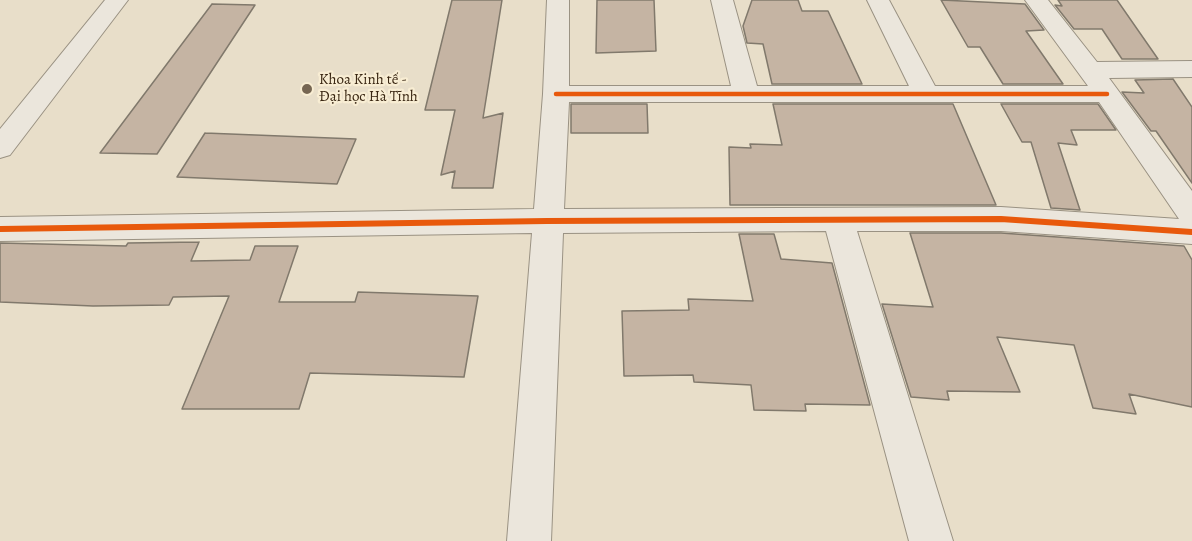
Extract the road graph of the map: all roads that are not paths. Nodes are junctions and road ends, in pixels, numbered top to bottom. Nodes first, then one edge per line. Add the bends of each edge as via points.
1 (117, 0) edge
2 (558, 0) edge
3 (722, 0) edge
4 (878, 0) edge
5 (1036, 0) edge
6 (1192, 69) edge
7 (1090, 70) junction
8 (556, 94) junction
9 (746, 94) junction
10 (926, 94) junction
11 (1107, 94) junction
12 (0, 148) edge
13 (1192, 214) edge
14 (838, 220) junction
15 (547, 221) junction
16 (0, 229) edge
17 (1192, 232) edge
18 (529, 541) edge
19 (931, 541) edge

1 - 12 street
2 - 8 street
3 - 9 street
4 - 10 street
5 - 7 street
6 - 7 street
7 - 11 street
8 - 9 street
8 - 15 street
9 - 10 street
10 - 11 street
11 - 13 street
14 - 15 street
14 - 17 street via 1001,219
14 - 19 street
15 - 16 street
15 - 18 street

